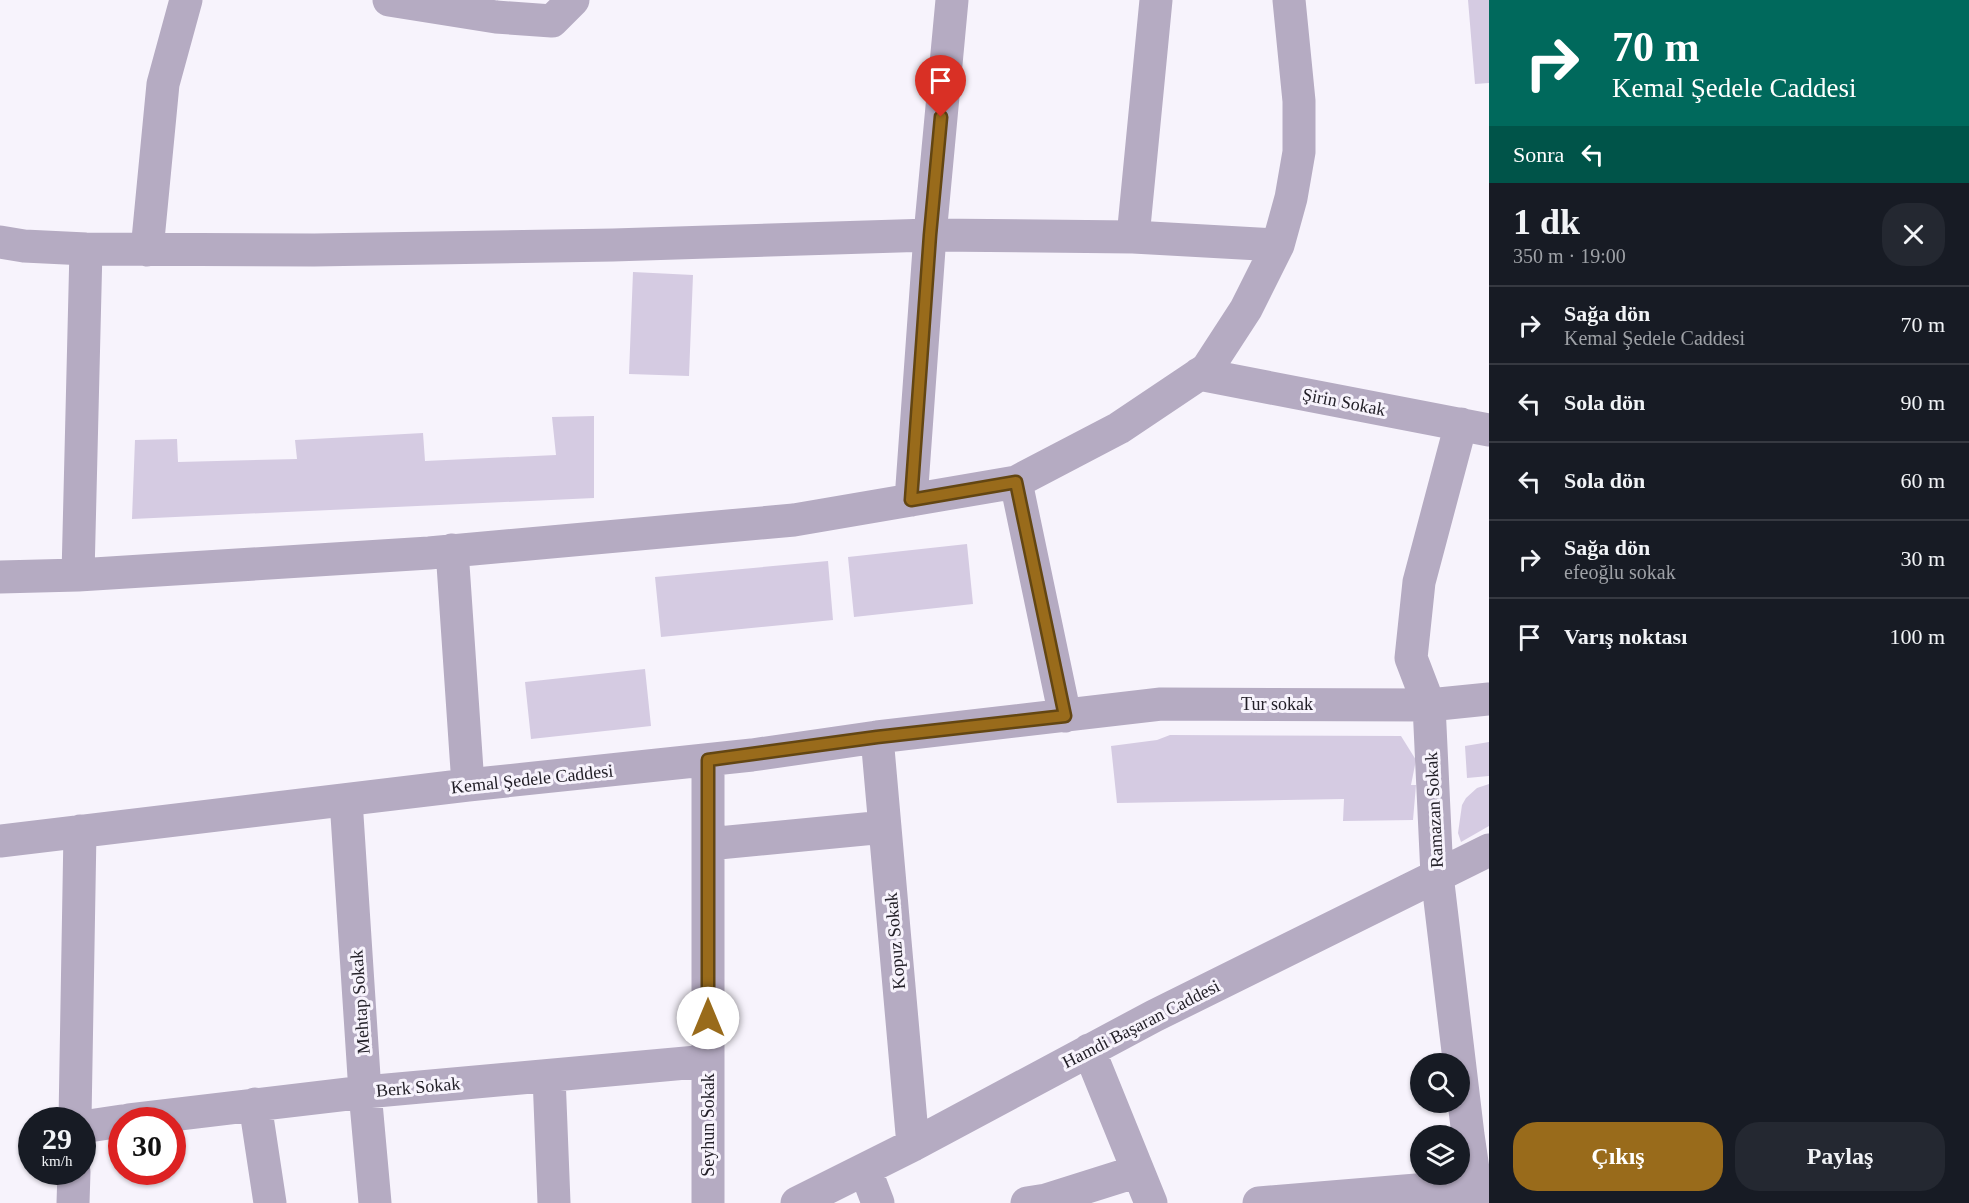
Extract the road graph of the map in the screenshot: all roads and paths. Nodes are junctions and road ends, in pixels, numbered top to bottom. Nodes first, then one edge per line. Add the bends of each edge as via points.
1 (186, 0) edge
2 (389, 0) edge
3 (573, 0) edge
4 (952, 0) edge
5 (1156, 0) edge
6 (1289, 0) edge
7 (425, 3) edge
8 (930, 235) junction
9 (1133, 237) junction
10 (0, 242) edge
11 (1278, 245) junction
12 (86, 249) junction
13 (147, 250) junction
14 (1199, 374) junction
15 (1475, 427) edge
16 (1016, 482) junction
17 (911, 500) junction
18 (452, 550) junction
19 (78, 575) junction
20 (0, 577) edge
21 (1489, 699) edge
22 (1430, 705) junction
23 (1065, 716) junction
24 (877, 737) junction
25 (708, 760) junction
26 (468, 786) junction
27 (346, 800) junction
28 (885, 827) junction
29 (80, 831) junction
30 (0, 841) edge
31 (708, 844) junction
32 (1489, 850) edge
33 (1437, 875) junction
34 (1089, 1050) junction
35 (708, 1061) junction
36 (549, 1076) junction
37 (365, 1092) junction
38 (255, 1104) junction
39 (75, 1107) edge
40 (186, 1113) edge
41 (913, 1145) junction
42 (865, 1169) junction
43 (1138, 1171) junction
44 (74, 1185) edge
45 (1481, 1191) edge
46 (73, 1203) edge
47 (270, 1203) edge
48 (375, 1203) edge
49 (554, 1203) edge
50 (708, 1203) edge
51 (797, 1203) edge
52 (878, 1203) edge
53 (1027, 1203) edge
54 (1151, 1203) edge
55 (1259, 1203) edge

1 - 13 street via 163,84
2 - 7 street
3 - 7 street via 552,21 496,17
4 - 8 street
5 - 9 street
6 - 11 street via 1299,101 1299,152
8 - 9 street
8 - 13 street via 613,245
8 - 17 street
9 - 11 street
10 - 12 street
11 - 14 street via 1246,309 1207,369
12 - 13 street
12 - 19 street
14 - 15 street, Şirin Sokak
14 - 16 street via 1119,428
15 - 22 street, Ramazan Sokak via 1419,582 1411,658
16 - 17 street
16 - 23 street
17 - 18 street via 794,520
18 - 19 street
18 - 26 street
19 - 20 street
21 - 22 street, Tur sokak
22 - 23 street, Tur sokak via 1161,704
22 - 33 street, Ramazan Sokak
23 - 24 street, Kemal Şedele Caddesi
24 - 25 street, Kemal Şedele Caddesi
24 - 28 street, Kopuz Sokak
25 - 26 street, Kemal Şedele Caddesi
25 - 31 street, Seyhun Sokak
26 - 27 street, Kemal Şedele Caddesi
27 - 29 street, Kemal Şedele Caddesi
27 - 37 street, Mehtap Sokak
28 - 31 street
28 - 41 street, Kopuz Sokak
29 - 30 street, Kemal Şedele Caddesi
29 - 39 street
31 - 35 street, Seyhun Sokak
32 - 33 street, Hamdi Başaran Caddesi
33 - 34 street, Hamdi Başaran Caddesi
33 - 45 street, Ramazan Sokak
34 - 41 street, Hamdi Başaran Caddesi
34 - 43 street
35 - 36 street, Berk Sokak
35 - 50 street, Seyhun Sokak
36 - 37 street, Berk Sokak
36 - 49 street
37 - 38 street, Berk Sokak
37 - 48 street, Mehtap Sokak
38 - 40 street, Berk Sokak
38 - 47 street
41 - 42 street, Hamdi Başaran Caddesi
42 - 51 street, Hamdi Başaran Caddesi
42 - 52 street
43 - 53 street
43 - 54 street
44 - 46 street
45 - 55 street

